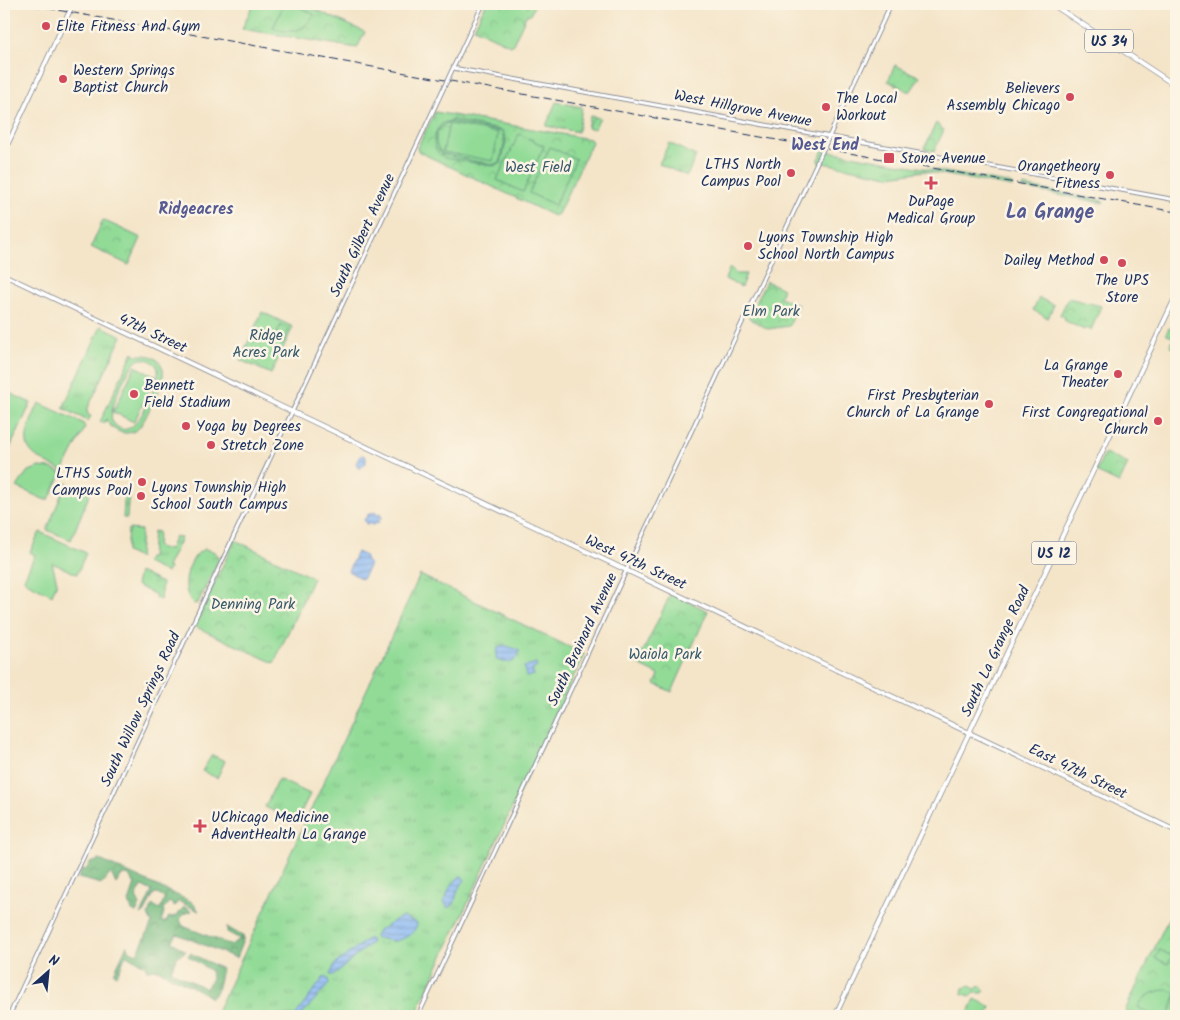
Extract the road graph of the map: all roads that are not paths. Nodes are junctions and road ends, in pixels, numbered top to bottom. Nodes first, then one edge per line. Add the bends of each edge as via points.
1 (74, 4) edge
2 (483, 4) edge
3 (892, 4) edge
4 (1052, 4) edge
5 (453, 68) junction
6 (1176, 86) edge
7 (830, 136) junction
8 (4, 152) edge
9 (1176, 200) edge
10 (4, 275) edge
11 (1176, 296) edge
12 (292, 412) junction
13 (627, 570) junction
14 (970, 732) junction
15 (1176, 831) edge
16 (8, 1016) edge
17 (418, 1016) edge
18 (835, 1016) edge

1 - 8 main road
2 - 5 street, South Gilbert Avenue
3 - 7 street, South Brainard Avenue
4 - 6 main road, US 34
5 - 7 street, West Hillgrove Avenue
5 - 12 street, South Gilbert Avenue
7 - 9 street, West Hillgrove Avenue
7 - 13 street, South Brainard Avenue
10 - 12 main road, 47th Street
11 - 14 main road, South La Grange Road / US 12
12 - 13 main road, West 47th Street
12 - 16 street, South Willow Springs Road
13 - 14 main road, West 47th Street
13 - 17 street, South Brainard Avenue
14 - 15 main road, East 47th Street
14 - 18 main road, South La Grange Road / US 12

